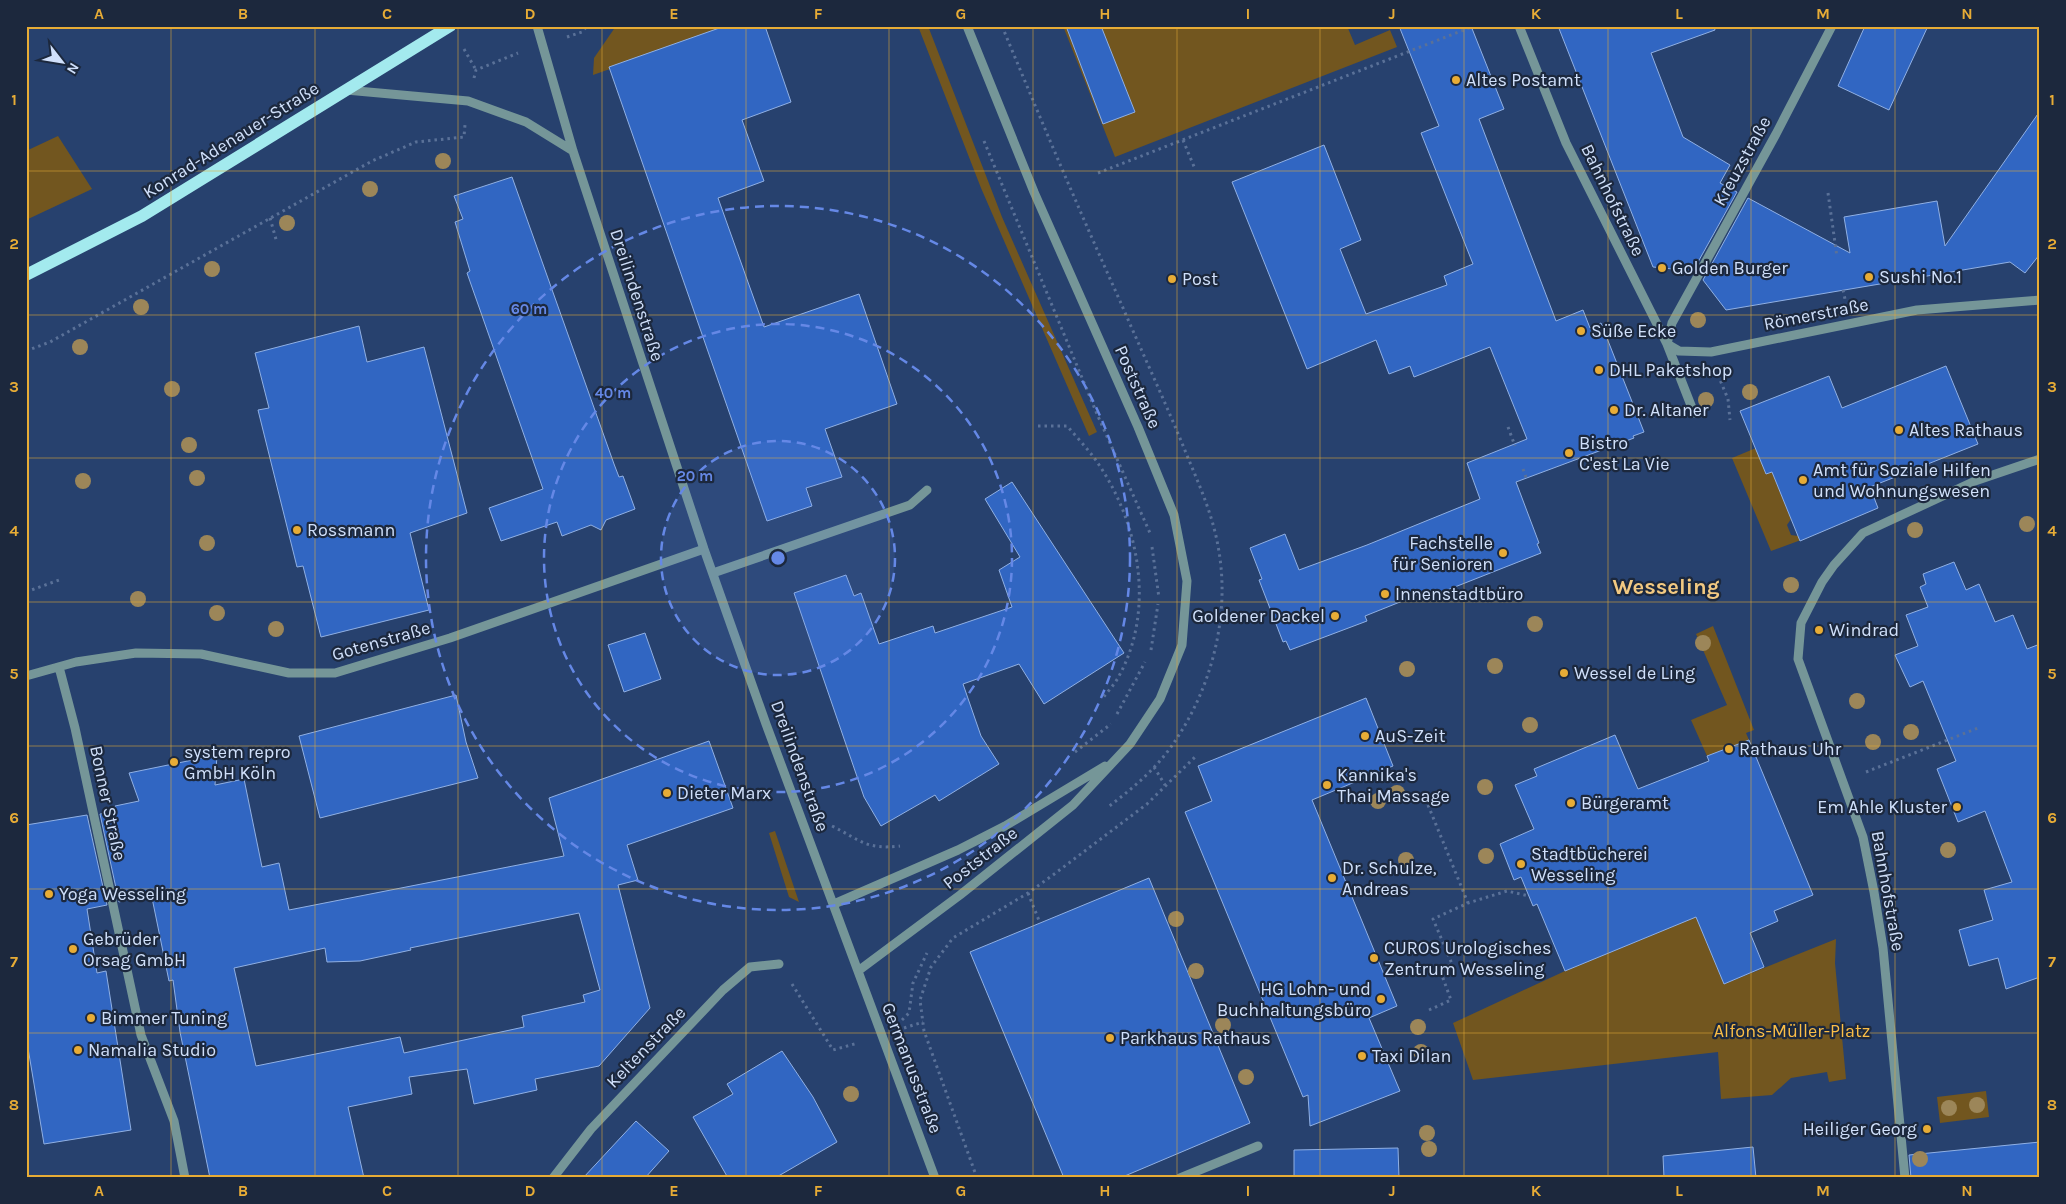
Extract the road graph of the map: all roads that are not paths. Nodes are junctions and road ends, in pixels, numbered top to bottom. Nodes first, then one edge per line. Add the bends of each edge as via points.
1 (450, 26) edge
2 (537, 26) edge
3 (966, 26) edge
4 (1519, 26) edge
5 (1832, 26) edge
6 (346, 90) junction
7 (572, 152) junction
8 (26, 275) edge
9 (2040, 300) edge
10 (1666, 344) junction
11 (1694, 413) dead end
12 (2040, 459) edge
13 (927, 490) dead end
14 (704, 549) junction
15 (713, 573) junction
16 (59, 667) junction
17 (26, 676) edge
18 (1114, 761) junction
19 (834, 904) junction
20 (779, 964) road end
21 (858, 971) junction
22 (1258, 1146) dead end
23 (185, 1178) edge
24 (553, 1178) edge
25 (935, 1178) edge
26 (1180, 1178) edge
27 (1905, 1178) edge

1 - 6 main road, Konrad-Adenauer-Straße
2 - 7 street, Dreilindenstraße
3 - 18 street, Poststraße via 1174,515 1187,581 1182,645 1160,699 1130,744
4 - 10 street, Bahnhofstraße via 1566,143
5 - 10 street, Kreuzstraße via 1679,310
6 - 7 street via 468,101 526,122
6 - 8 main road, Konrad-Adenauer-Straße via 142,216
7 - 14 street, Dreilindenstraße
9 - 10 street, Römerstraße via 1917,310 1711,352 1679,351
10 - 11 street, Bahnhofstraße
12 - 27 street, Bahnhofstraße via 1976,481 1863,534 1848,547 1822,582 1801,623 1798,659 1802,673 1863,837 1883,948
13 - 15 street via 910,505
14 - 15 street, Dreilindenstraße
14 - 16 street, Gotenstraße via 450,638 335,673 289,673 201,654 136,653
15 - 19 street, Dreilindenstraße
16 - 17 street, Gotenstraße
16 - 23 street, Bonner Straße via 141,1035 174,1121
18 - 19 street, Poststraße via 974,842
18 - 21 street, Poststraße via 1073,805
19 - 21 street, Dreilindenstraße
20 - 24 street, Keltenstraße via 750,967 723,990 591,1129
21 - 25 street, Germanusstraße
22 - 26 street

